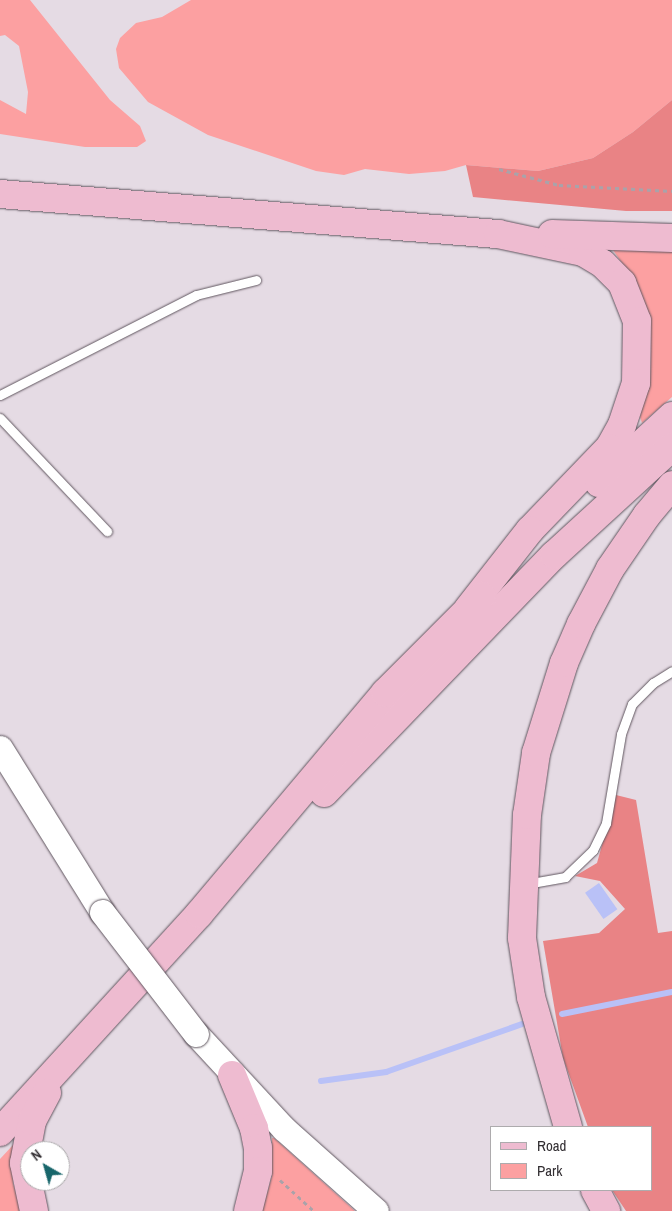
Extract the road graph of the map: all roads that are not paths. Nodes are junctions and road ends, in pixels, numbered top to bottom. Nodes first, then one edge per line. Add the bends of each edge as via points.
1 (0, 194) edge
2 (498, 234) junction
3 (672, 238) edge
4 (256, 280) dead end
5 (0, 396) edge
6 (672, 416) edge
7 (0, 418) edge
8 (672, 447) edge
9 (672, 485) edge
10 (107, 530) dead end
11 (468, 609) junction
12 (672, 671) edge
13 (0, 748) edge
14 (523, 884) junction
15 (199, 914) junction
16 (63, 1063) junction
17 (232, 1075) junction
18 (568, 1126) edge
19 (0, 1132) edge
20 (596, 1191) edge
21 (34, 1211) edge
22 (248, 1211) edge
23 (376, 1211) edge
24 (606, 1211) edge

1 - 2 main road
2 - 3 main road via 591,233
2 - 11 main road via 583,252 603,264 622,284 632,302 639,349 636,383 630,403 609,448 530,530
4 - 5 lane via 196,295
6 - 11 main road
7 - 10 lane
8 - 15 main road via 554,555 292,826
9 - 14 main road via 610,569 564,663 536,753
11 - 15 main road via 385,694
12 - 14 lane via 653,683 632,704 621,734 606,823 593,850 565,877
13 - 17 main road, bridge via 102,912 196,1034
14 - 18 main road via 522,938 531,997
15 - 16 main road
16 - 19 main road
16 - 21 main road via 32,1121 24,1163
17 - 22 main road via 254,1128 258,1148 258,1171
17 - 23 main road via 284,1129
20 - 24 main road

